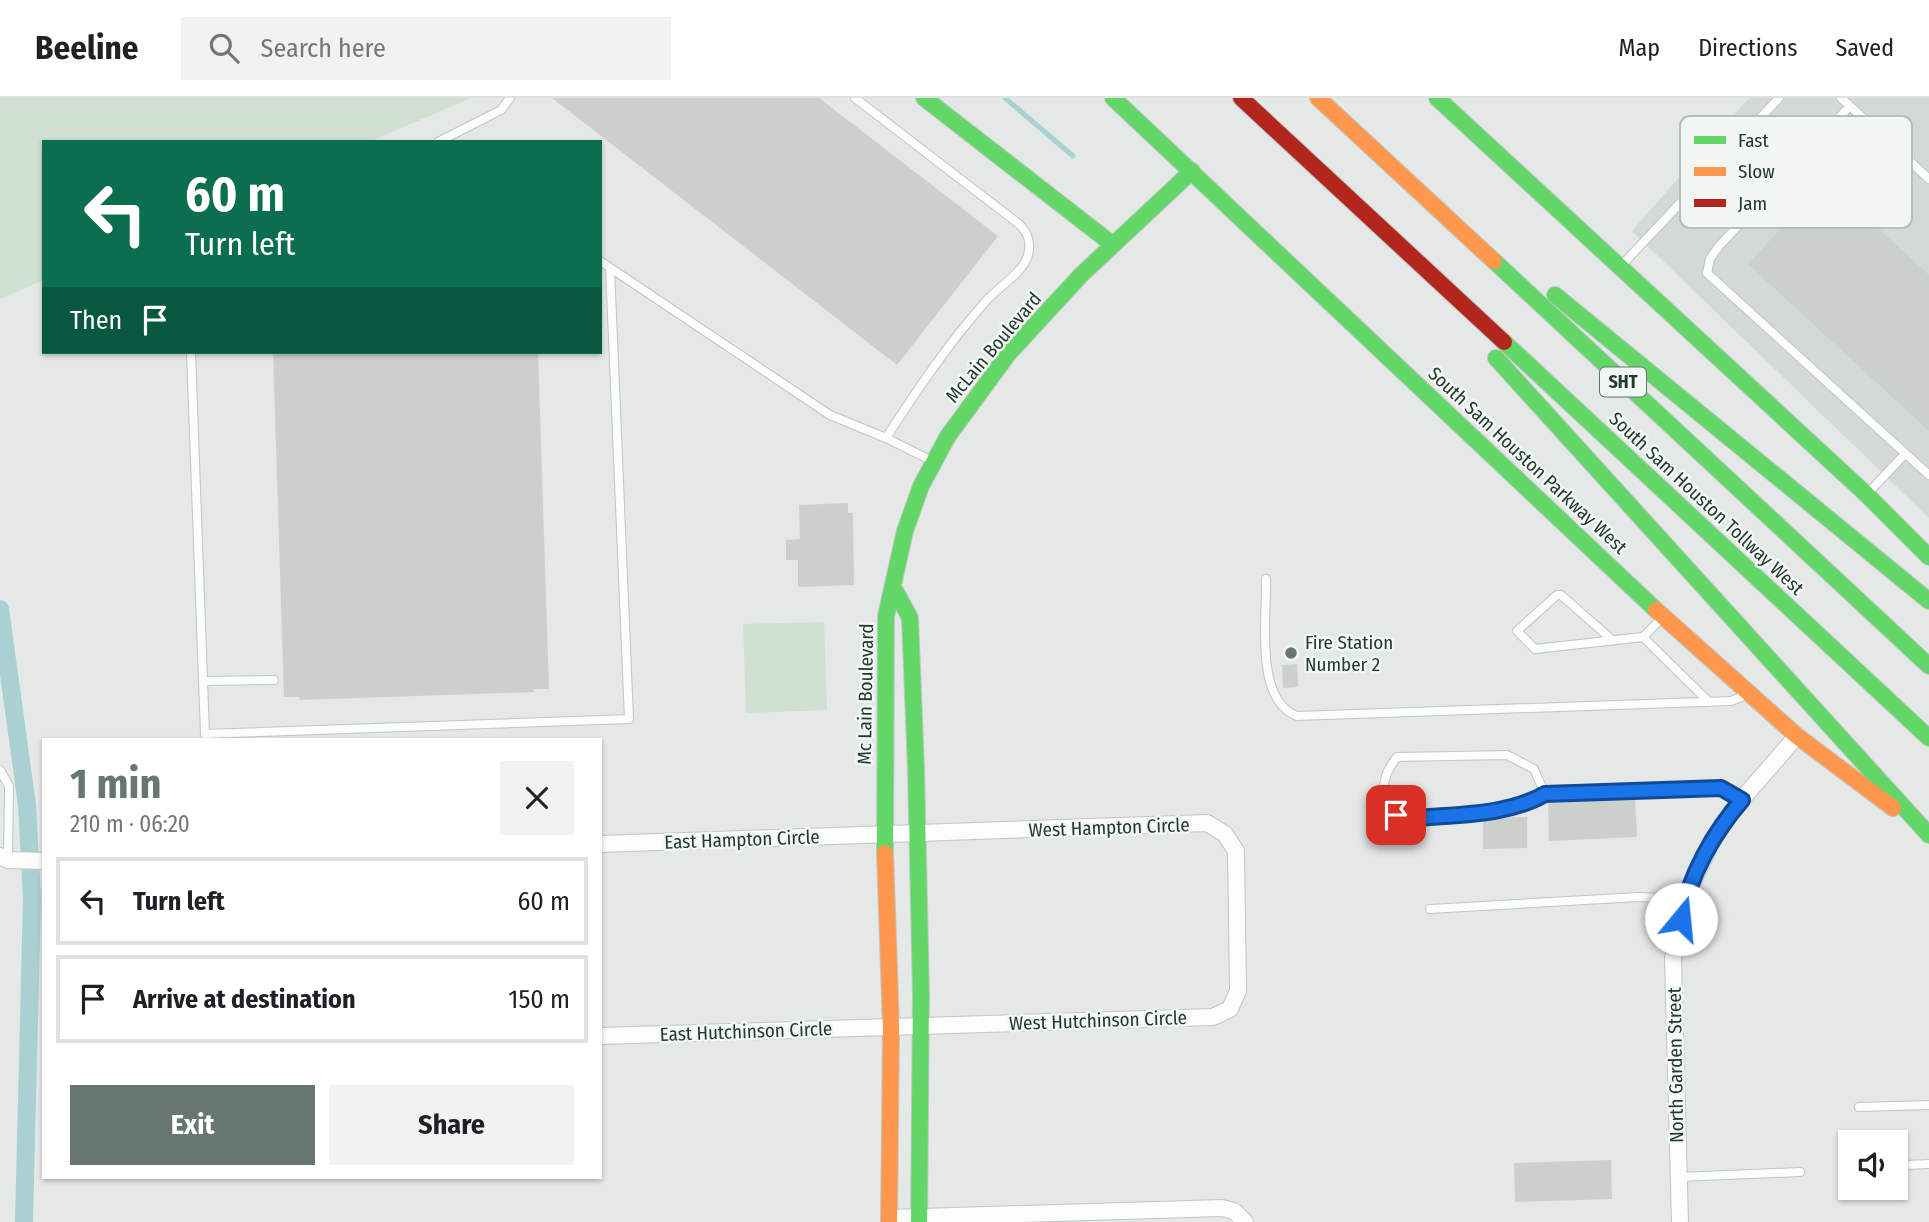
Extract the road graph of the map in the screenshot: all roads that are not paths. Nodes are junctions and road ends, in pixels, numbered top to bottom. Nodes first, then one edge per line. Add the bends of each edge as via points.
1 (510, 98) edge
2 (855, 98) edge
3 (924, 98) edge
4 (1113, 98) edge
5 (1241, 98) edge
6 (1318, 98) edge
7 (1437, 98) edge
8 (1779, 98) edge
9 (1840, 98) edge
10 (1850, 106) junction
11 (1762, 116) edge
12 (1841, 116) edge
13 (1861, 116) edge
14 (441, 140) edge
15 (1364, 141) junction
16 (1912, 163) edge
17 (1192, 171) junction
18 (1929, 178) edge
19 (1680, 203) edge
20 (1364, 213) junction
21 (1736, 228) edge
22 (1112, 244) junction
23 (602, 262) edge
24 (1621, 266) junction
25 (610, 268) junction
26 (191, 354) edge
27 (886, 438) junction
28 (1905, 454) junction
29 (933, 462) junction
30 (1929, 475) edge
31 (1866, 494) junction
32 (1929, 557) edge
33 (1266, 579) dead end
34 (896, 592) junction
35 (1929, 601) edge
36 (1663, 617) junction
37 (1643, 636) junction
38 (1610, 638) junction
39 (1929, 666) edge
40 (274, 680) dead end
41 (203, 681) junction
42 (1749, 694) junction
43 (885, 698) junction
44 (913, 698) junction
45 (1709, 702) junction
46 (1797, 736) junction
47 (1929, 738) edge
48 (0, 769) edge
49 (1545, 794) junction
50 (1742, 800) junction
51 (920, 833) junction
52 (884, 834) junction
53 (1929, 835) edge
54 (602, 844) edge
55 (4, 858) edge
56 (42, 861) edge
57 (1685, 899) junction
58 (1430, 909) dead end
59 (1237, 937) joint
60 (922, 1026) junction
61 (891, 1027) junction
62 (602, 1036) edge
63 (1929, 1105) edge
64 (1859, 1107) dead end
65 (1929, 1164) edge
66 (1908, 1165) edge
67 (1800, 1172) dead end
68 (1678, 1177) junction
69 (1240, 1217) edge
70 (920, 1219) edge
71 (889, 1220) edge
72 (1680, 1222) edge

1 - 14 lane via 501,110
2 - 27 lane via 1019,224 1028,233 1030,247 1026,262 987,299 937,360
3 - 22 main road
4 - 17 main road, South Sam Houston Parkway West
5 - 20 main road, South Sam Houston Tollway West / SHT
6 - 15 main road, South Sam Houston Tollway West / SHT
7 - 24 main road
8 - 11 lane
9 - 10 lane
10 - 12 lane
10 - 13 lane
15 - 35 main road
15 - 39 main road, South Sam Houston Tollway West / SHT
16 - 18 lane
17 - 22 main road, McLain Boulevard
17 - 36 main road, South Sam Houston Parkway West
19 - 24 lane
20 - 47 main road, South Sam Houston Tollway West / SHT
20 - 53 main road
21 - 28 lane via 1710,259 1707,273
22 - 29 main road, McLain Boulevard via 975,395
23 - 25 lane
24 - 31 main road
25 - 27 lane via 830,415
25 - 41 lane via 629,719 205,734
26 - 41 lane
27 - 29 lane
28 - 30 lane
28 - 31 lane
29 - 34 main road, McLain Boulevard via 900,550
31 - 32 main road
33 - 45 lane via 1268,683 1277,703 1297,716
34 - 43 main road, Mc Lain Boulevard via 886,616
34 - 44 main road via 910,618
36 - 37 lane
36 - 42 main road, South Sam Houston Parkway West
37 - 38 lane
37 - 45 lane
38 - 38 lane via 1535,649 1517,631 1561,595
40 - 41 lane
42 - 45 lane
42 - 46 main road, South Sam Houston Parkway West
43 - 44 main road
43 - 52 main road, Mc Lain Boulevard
44 - 51 main road
46 - 50 street, North Garden Street
46 - 53 main road, South Sam Houston Parkway West
48 - 55 lane via 9,786
49 - 49 lane via 1527,804 1502,809 1407,819 1385,804 1383,786 1386,770 1397,757 1507,755 1534,769
49 - 50 lane via 1721,788
50 - 57 street, North Garden Street via 1711,843
51 - 52 street, West Hampton Circle
51 - 59 street, West Hampton Circle via 1207,823 1225,834 1236,851
51 - 60 main road
52 - 54 street, East Hampton Circle
52 - 61 main road, Mc Lain Boulevard
55 - 56 street
57 - 58 lane via 1638,897
57 - 68 street, North Garden Street via 1674,958
59 - 60 street, West Hutchinson Circle via 1238,991 1230,1009 1213,1017
60 - 61 street, West Hutchinson Circle
60 - 70 main road
61 - 62 street, East Hutchinson Circle
61 - 71 main road, Mc Lain Boulevard
63 - 64 lane
65 - 66 lane
67 - 68 lane
68 - 72 street, North Garden Street
69 - 70 street via 1222,1208
70 - 71 street

